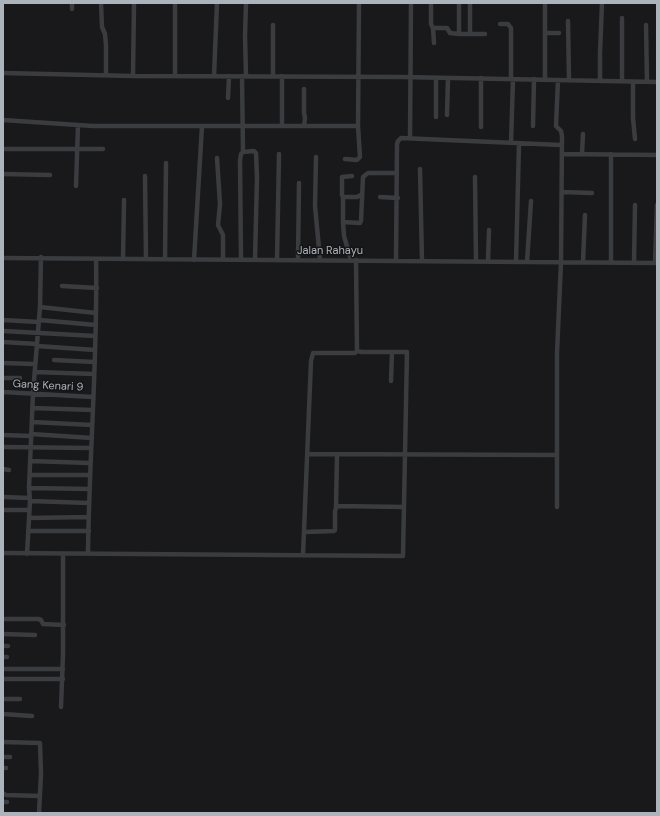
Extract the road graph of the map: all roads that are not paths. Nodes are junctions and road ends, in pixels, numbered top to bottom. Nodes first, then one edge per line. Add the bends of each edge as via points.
1 (72, 3) edge
2 (101, 3) edge
3 (134, 3) edge
4 (175, 3) edge
5 (217, 3) edge
6 (246, 3) edge
7 (359, 3) edge
8 (410, 3) edge
9 (431, 3) edge
10 (459, 3) edge
11 (470, 3) edge
12 (544, 3) edge
13 (602, 3) edge
14 (72, 9) dead end
15 (622, 18) dead end
16 (568, 21) dead end
17 (500, 24) dead end
18 (273, 25) dead end
19 (646, 25) dead end
20 (433, 28) junction
21 (544, 33) junction
22 (559, 33) dead end
23 (459, 34) junction
24 (470, 34) junction
25 (485, 34) dead end
26 (434, 42) dead end
27 (3, 73) edge
28 (106, 75) junction
29 (133, 76) junction
30 (175, 76) junction
31 (214, 76) junction
32 (229, 76) junction
33 (244, 76) junction
34 (273, 76) junction
35 (282, 76) junction
36 (359, 76) junction
37 (410, 77) junction
38 (436, 78) junction
39 (448, 78) junction
40 (481, 78) junction
41 (512, 79) junction
42 (534, 79) junction
43 (545, 80) junction
44 (558, 80) junction
45 (569, 80) junction
46 (600, 81) junction
47 (622, 82) junction
48 (633, 82) junction
49 (647, 82) junction
50 (657, 82) edge
51 (304, 89) dead end
52 (228, 98) dead end
53 (447, 115) dead end
54 (436, 116) dead end
55 (3, 120) edge
56 (78, 125) junction
57 (202, 126) junction
58 (282, 126) junction
59 (304, 126) junction
60 (358, 126) junction
61 (533, 126) dead end
62 (243, 127) junction
63 (481, 127) dead end
64 (583, 134) dead end
65 (410, 138) junction
66 (635, 139) dead end
67 (511, 143) junction
68 (519, 144) junction
69 (561, 145) junction
70 (3, 149) edge
71 (77, 149) junction
72 (103, 149) dead end
73 (243, 152) junction
74 (279, 154) dead end
75 (562, 154) junction
76 (582, 154) junction
77 (611, 154) junction
78 (657, 155) edge
79 (316, 157) dead end
80 (217, 158) dead end
81 (345, 159) dead end
82 (166, 163) dead end
83 (420, 169) dead end
84 (397, 173) junction
85 (3, 174) edge
86 (50, 176) dead end
87 (145, 176) dead end
88 (352, 176) dead end
89 (475, 177) dead end
90 (299, 183) dead end
91 (76, 186) dead end
92 (562, 192) junction
93 (592, 193) dead end
94 (343, 197) junction
95 (360, 197) junction
96 (380, 197) dead end
97 (398, 198) junction
98 (124, 200) dead end
99 (531, 201) dead end
100 (635, 205) dead end
101 (657, 205) edge
102 (585, 215) dead end
103 (343, 222) junction
104 (489, 230) dead end
105 (3, 258) edge
106 (41, 258) junction
107 (96, 259) junction
108 (122, 259) junction
109 (146, 259) junction
110 (165, 259) junction
111 (298, 259) junction
112 (320, 259) junction
113 (194, 260) junction
114 (223, 260) junction
115 (241, 260) junction
116 (255, 260) junction
117 (277, 260) junction
118 (354, 260) junction
119 (396, 260) junction
120 (422, 261) junction
121 (476, 261) junction
122 (488, 261) junction
123 (516, 262) junction
124 (527, 262) junction
125 (561, 262) junction
126 (582, 262) junction
127 (611, 263) junction
128 (634, 263) junction
129 (656, 263) edge
130 (62, 286) dead end
131 (97, 288) junction
132 (40, 307) junction
133 (96, 312) junction
134 (3, 320) edge
135 (39, 321) junction
136 (96, 324) junction
137 (3, 331) edge
138 (38, 333) junction
139 (95, 336) junction
140 (3, 342) edge
141 (37, 345) junction
142 (95, 350) junction
143 (357, 350) junction
144 (392, 352) junction
145 (54, 360) dead end
146 (94, 362) junction
147 (3, 363) edge
148 (35, 364) junction
149 (35, 372) junction
150 (94, 374) junction
151 (3, 378) edge
152 (20, 378) dead end
153 (391, 381) dead end
154 (3, 392) edge
155 (33, 393) junction
156 (93, 397) junction
157 (32, 408) junction
158 (93, 410) junction
159 (32, 422) junction
160 (92, 424) junction
161 (3, 435) edge
162 (31, 435) junction
163 (92, 438) junction
164 (3, 447) edge
165 (31, 447) junction
166 (91, 448) junction
167 (308, 454) junction
168 (337, 454) junction
169 (404, 455) junction
170 (557, 455) junction
171 (30, 461) junction
172 (90, 463) junction
173 (3, 469) edge
174 (9, 470) dead end
175 (30, 475) junction
176 (90, 475) junction
177 (29, 488) junction
178 (90, 489) junction
179 (3, 497) edge
180 (30, 499) junction
181 (89, 503) junction
182 (404, 507) junction
183 (557, 507) dead end
184 (336, 508) junction
185 (3, 510) edge
186 (29, 510) junction
187 (89, 517) junction
188 (29, 518) junction
189 (29, 531) junction
190 (88, 531) junction
191 (304, 532) junction
192 (3, 553) edge
193 (28, 554) junction
194 (63, 554) junction
195 (88, 554) junction
196 (303, 555) junction
197 (3, 619) edge
198 (64, 625) junction
199 (3, 634) edge
200 (35, 635) dead end
201 (3, 669) edge
202 (63, 669) junction
203 (3, 679) edge
204 (62, 679) junction
205 (3, 699) edge
206 (20, 699) dead end
207 (61, 707) dead end
208 (3, 714) edge
209 (32, 716) dead end
210 (3, 742) edge
211 (3, 757) edge
212 (10, 757) dead end
213 (3, 793) edge
214 (40, 796) junction
215 (39, 813) edge

1 - 14 street
2 - 28 street via 106,45
3 - 29 street
4 - 30 street
5 - 31 street
6 - 33 street
7 - 36 street
8 - 37 street
9 - 20 street
10 - 23 street
11 - 24 street
12 - 21 street
13 - 46 street
15 - 47 street
16 - 45 street
17 - 41 street via 508,24 511,28
18 - 34 street
19 - 49 street
20 - 23 street via 447,28 450,33
20 - 26 street
21 - 22 street
21 - 43 street
23 - 24 street
24 - 25 street
27 - 28 street
28 - 29 street
29 - 30 street
30 - 31 street
31 - 32 street
32 - 33 street
32 - 52 street
33 - 34 street
33 - 62 street
34 - 35 street
35 - 36 street
35 - 58 street
36 - 37 street
36 - 60 street
37 - 38 street
37 - 65 street
38 - 39 street
38 - 54 street
39 - 40 street
39 - 53 street
40 - 41 street
40 - 63 street
41 - 42 street
41 - 67 street
42 - 43 street
42 - 61 street
43 - 44 street
44 - 45 street
44 - 69 street via 556,126 562,133
45 - 46 street
46 - 47 street
47 - 48 street
48 - 49 street
48 - 66 street
49 - 50 street
51 - 59 street
55 - 56 street
56 - 57 street
56 - 71 street
57 - 62 street
57 - 113 street
58 - 59 street
58 - 62 street
59 - 60 street
60 - 81 street via 359,159
62 - 73 street
64 - 76 street
65 - 67 street
65 - 84 street via 398,141
67 - 68 street
68 - 69 street
68 - 123 street
69 - 75 street
70 - 71 street
71 - 72 street
71 - 91 street
73 - 115 street via 240,160
73 - 116 street via 256,153
74 - 117 street
75 - 76 street
75 - 92 street
76 - 77 street
77 - 78 street
77 - 127 street
79 - 112 street via 315,206
80 - 114 street via 220,204 218,225 223,235
82 - 110 street
83 - 120 street
84 - 95 street via 364,175
84 - 97 street
85 - 86 street
87 - 109 street
88 - 94 street via 342,177
89 - 121 street
90 - 111 street
92 - 93 street
92 - 125 street
94 - 95 street
94 - 103 street
95 - 103 street via 361,223
96 - 97 street
97 - 119 street
98 - 108 street
99 - 124 street
100 - 128 street
101 - 129 street
102 - 126 street
103 - 118 street via 344,236
104 - 122 street
105 - 106 street, Jalan Rahayu
106 - 107 street, Jalan Rahayu
106 - 132 street
107 - 108 street, Jalan Rahayu
107 - 131 street
108 - 109 street, Jalan Rahayu
109 - 110 street, Jalan Rahayu
110 - 113 street, Jalan Rahayu
111 - 112 street, Jalan Rahayu
111 - 117 street, Jalan Rahayu
112 - 118 street, Jalan Rahayu
113 - 114 street, Jalan Rahayu
114 - 115 street, Jalan Rahayu
115 - 116 street, Jalan Rahayu
116 - 117 street, Jalan Rahayu
118 - 119 street, Jalan Rahayu
118 - 143 street
119 - 120 street, Jalan Rahayu
120 - 121 street, Jalan Rahayu
121 - 122 street, Jalan Rahayu
122 - 123 street, Jalan Rahayu
123 - 124 street, Jalan Rahayu
124 - 125 street, Jalan Rahayu
125 - 126 street, Jalan Rahayu
125 - 170 street via 557,354
126 - 127 street, Jalan Rahayu
127 - 128 street, Jalan Rahayu
128 - 129 street, Jalan Rahayu
130 - 131 street
131 - 133 street
132 - 133 street
132 - 135 street
133 - 136 street
134 - 135 street
135 - 136 street
135 - 138 street
136 - 139 street
137 - 138 street
138 - 139 street
138 - 141 street
139 - 142 street
140 - 141 street
141 - 142 street
141 - 148 street
142 - 146 street
143 - 144 street
143 - 167 street via 354,353 313,354
144 - 153 street
144 - 169 street via 407,352
145 - 146 street
146 - 150 street
147 - 148 street
148 - 149 street
149 - 150 street
149 - 155 street
150 - 156 street
151 - 152 street
154 - 155 street, Gang Kenari 9
155 - 156 street, Gang Kenari 9
155 - 157 street
156 - 158 street
157 - 158 street
157 - 159 street
158 - 160 street
159 - 160 street
159 - 162 street
160 - 163 street
161 - 162 street
162 - 163 street
162 - 165 street
163 - 166 street
164 - 165 street
165 - 166 street
165 - 171 street
166 - 172 street
167 - 168 street
167 - 191 street
168 - 169 street
168 - 184 street
169 - 170 street
169 - 182 street
170 - 183 street
171 - 172 street
171 - 175 street
172 - 176 street
173 - 174 street
175 - 176 street
175 - 177 street
176 - 178 street
177 - 178 street
177 - 180 street
178 - 181 street
179 - 180 street
180 - 181 street
180 - 186 street
181 - 187 street
182 - 184 street
182 - 196 street via 403,556
184 - 191 street via 334,531
185 - 186 street
186 - 188 street
187 - 188 street
187 - 190 street
188 - 189 street
189 - 190 street
189 - 193 street
190 - 195 street
191 - 196 street
192 - 193 street
193 - 194 street
194 - 195 street
194 - 198 street
195 - 196 street
197 - 198 street via 38,619 43,624
198 - 202 street
199 - 200 street
201 - 202 street
202 - 204 street
203 - 204 street
204 - 207 street
205 - 206 street
208 - 209 street
210 - 214 street via 40,744
211 - 212 street
213 - 214 street
214 - 215 street

